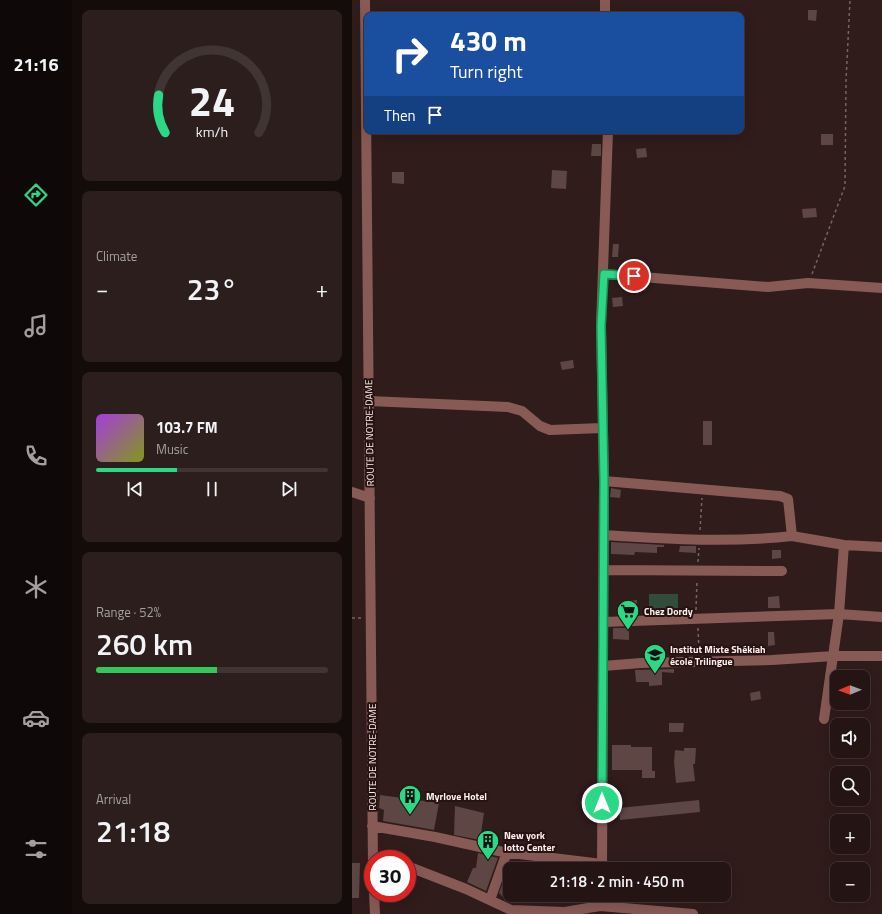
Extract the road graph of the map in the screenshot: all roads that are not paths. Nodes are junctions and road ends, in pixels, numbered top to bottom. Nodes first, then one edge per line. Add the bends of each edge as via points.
1 (364, 0) edge
2 (605, 0) edge
3 (364, 12) edge
4 (605, 12) edge
5 (366, 134) edge
6 (608, 134) edge
7 (604, 274) junction
8 (882, 288) edge
9 (369, 401) junction
10 (602, 428) junction
11 (604, 481) junction
12 (352, 492) edge
13 (370, 498) junction
14 (604, 535) junction
15 (792, 536) junction
16 (844, 545) junction
17 (882, 547) edge
18 (604, 570) junction
19 (782, 571) dead end
20 (839, 614) junction
21 (882, 617) edge
22 (603, 622) junction
23 (834, 656) junction
24 (882, 656) edge
25 (603, 666) junction
26 (824, 719) dead end
27 (372, 826) junction
28 (373, 850) edge
29 (507, 852) junction
30 (570, 862) edge
31 (602, 862) edge
32 (416, 870) edge
33 (490, 900) junction
34 (374, 902) edge
35 (600, 902) edge
36 (600, 906) junction
37 (375, 914) edge
38 (693, 914) edge

1 - 3 street, ROUTE DE NOTRE-DAME
2 - 4 street
5 - 9 street, ROUTE DE NOTRE-DAME
6 - 7 street
7 - 8 street via 768,287 808,283
7 - 10 street via 601,326
9 - 10 street via 508,407 522,411 544,429
9 - 13 street, ROUTE DE NOTRE-DAME
10 - 11 street
11 - 14 street
11 - 15 street via 780,496 788,499
12 - 13 street
13 - 27 street, ROUTE DE NOTRE-DAME
14 - 15 street via 700,540 758,540
14 - 18 street
15 - 16 street
16 - 17 street
16 - 20 street
18 - 19 street
18 - 22 street
20 - 21 street
20 - 22 street
20 - 23 street
22 - 25 street
23 - 24 street
23 - 25 street
23 - 26 street
25 - 31 street
27 - 28 street, ROUTE DE NOTRE-DAME
27 - 29 street
29 - 30 street
29 - 33 street
32 - 33 street
33 - 36 street via 511,910 565,912
34 - 37 street
35 - 36 street
36 - 38 street

